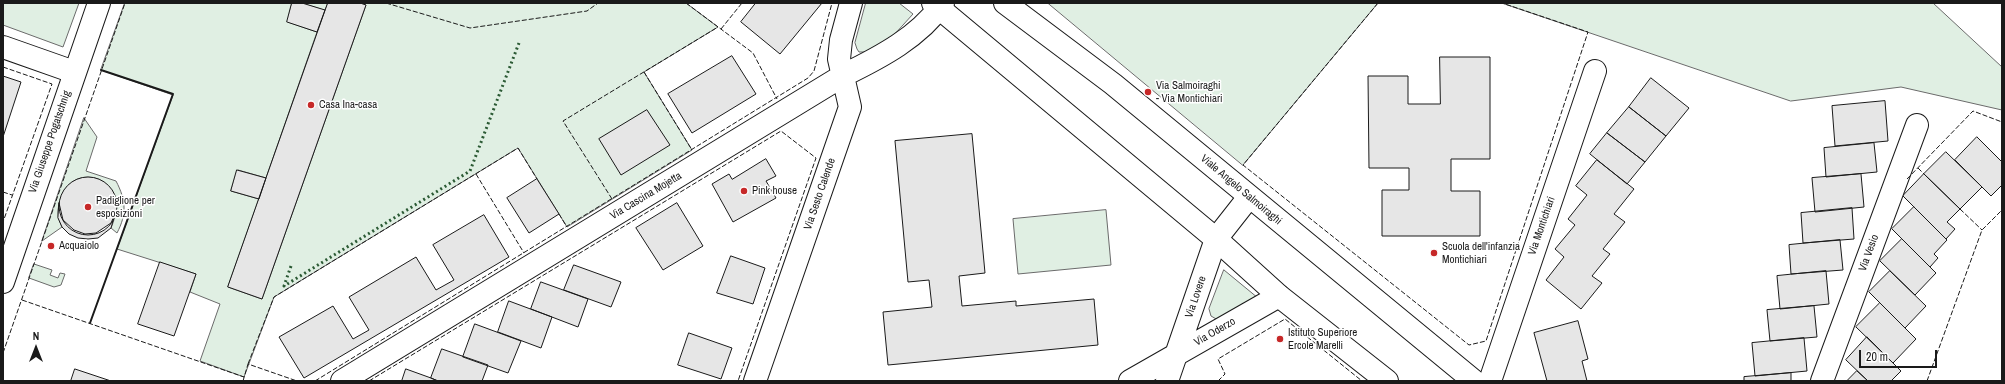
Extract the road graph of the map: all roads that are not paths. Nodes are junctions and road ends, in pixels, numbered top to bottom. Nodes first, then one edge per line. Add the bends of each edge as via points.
1 (99, 3) edge
2 (851, 3) edge
3 (1005, 3) edge
4 (938, 5) edge
5 (3, 47) edge
6 (1595, 71) dead end
7 (74, 72) junction
8 (844, 75) junction
9 (1917, 125) dead end
10 (1249, 197) junction
11 (1216, 239) junction
12 (3, 282) edge
13 (1280, 296) junction
14 (1176, 354) junction
15 (342, 381) edge
16 (755, 381) edge
17 (1130, 381) edge
18 (1166, 381) edge
19 (1387, 381) edge
20 (1474, 381) edge
21 (1490, 381) edge
22 (1822, 381) edge

1 - 7 street, Via Giuseppe Pogatschnig
2 - 8 street, Via Sesto Calende via 841,40 839,59
3 - 10 street, Viale Angelo Salmoiraghi via 1113,84
4 - 8 street, Via Cascina Mojetta via 921,28 907,39 873,61
4 - 11 street
5 - 7 street
6 - 21 street, Via Montichiari
7 - 12 street, Via Giuseppe Pogatschnig
8 - 15 street, Via Cascina Mojetta
8 - 16 street, Via Sesto Calende via 850,107
9 - 22 street, Via Vesio
10 - 11 street, Via Lovere
10 - 20 street, Viale Angelo Salmoiraghi
11 - 13 street
11 - 14 street, Via Lovere
13 - 14 street, Via Oderzo
13 - 19 street
14 - 17 street
14 - 18 street

